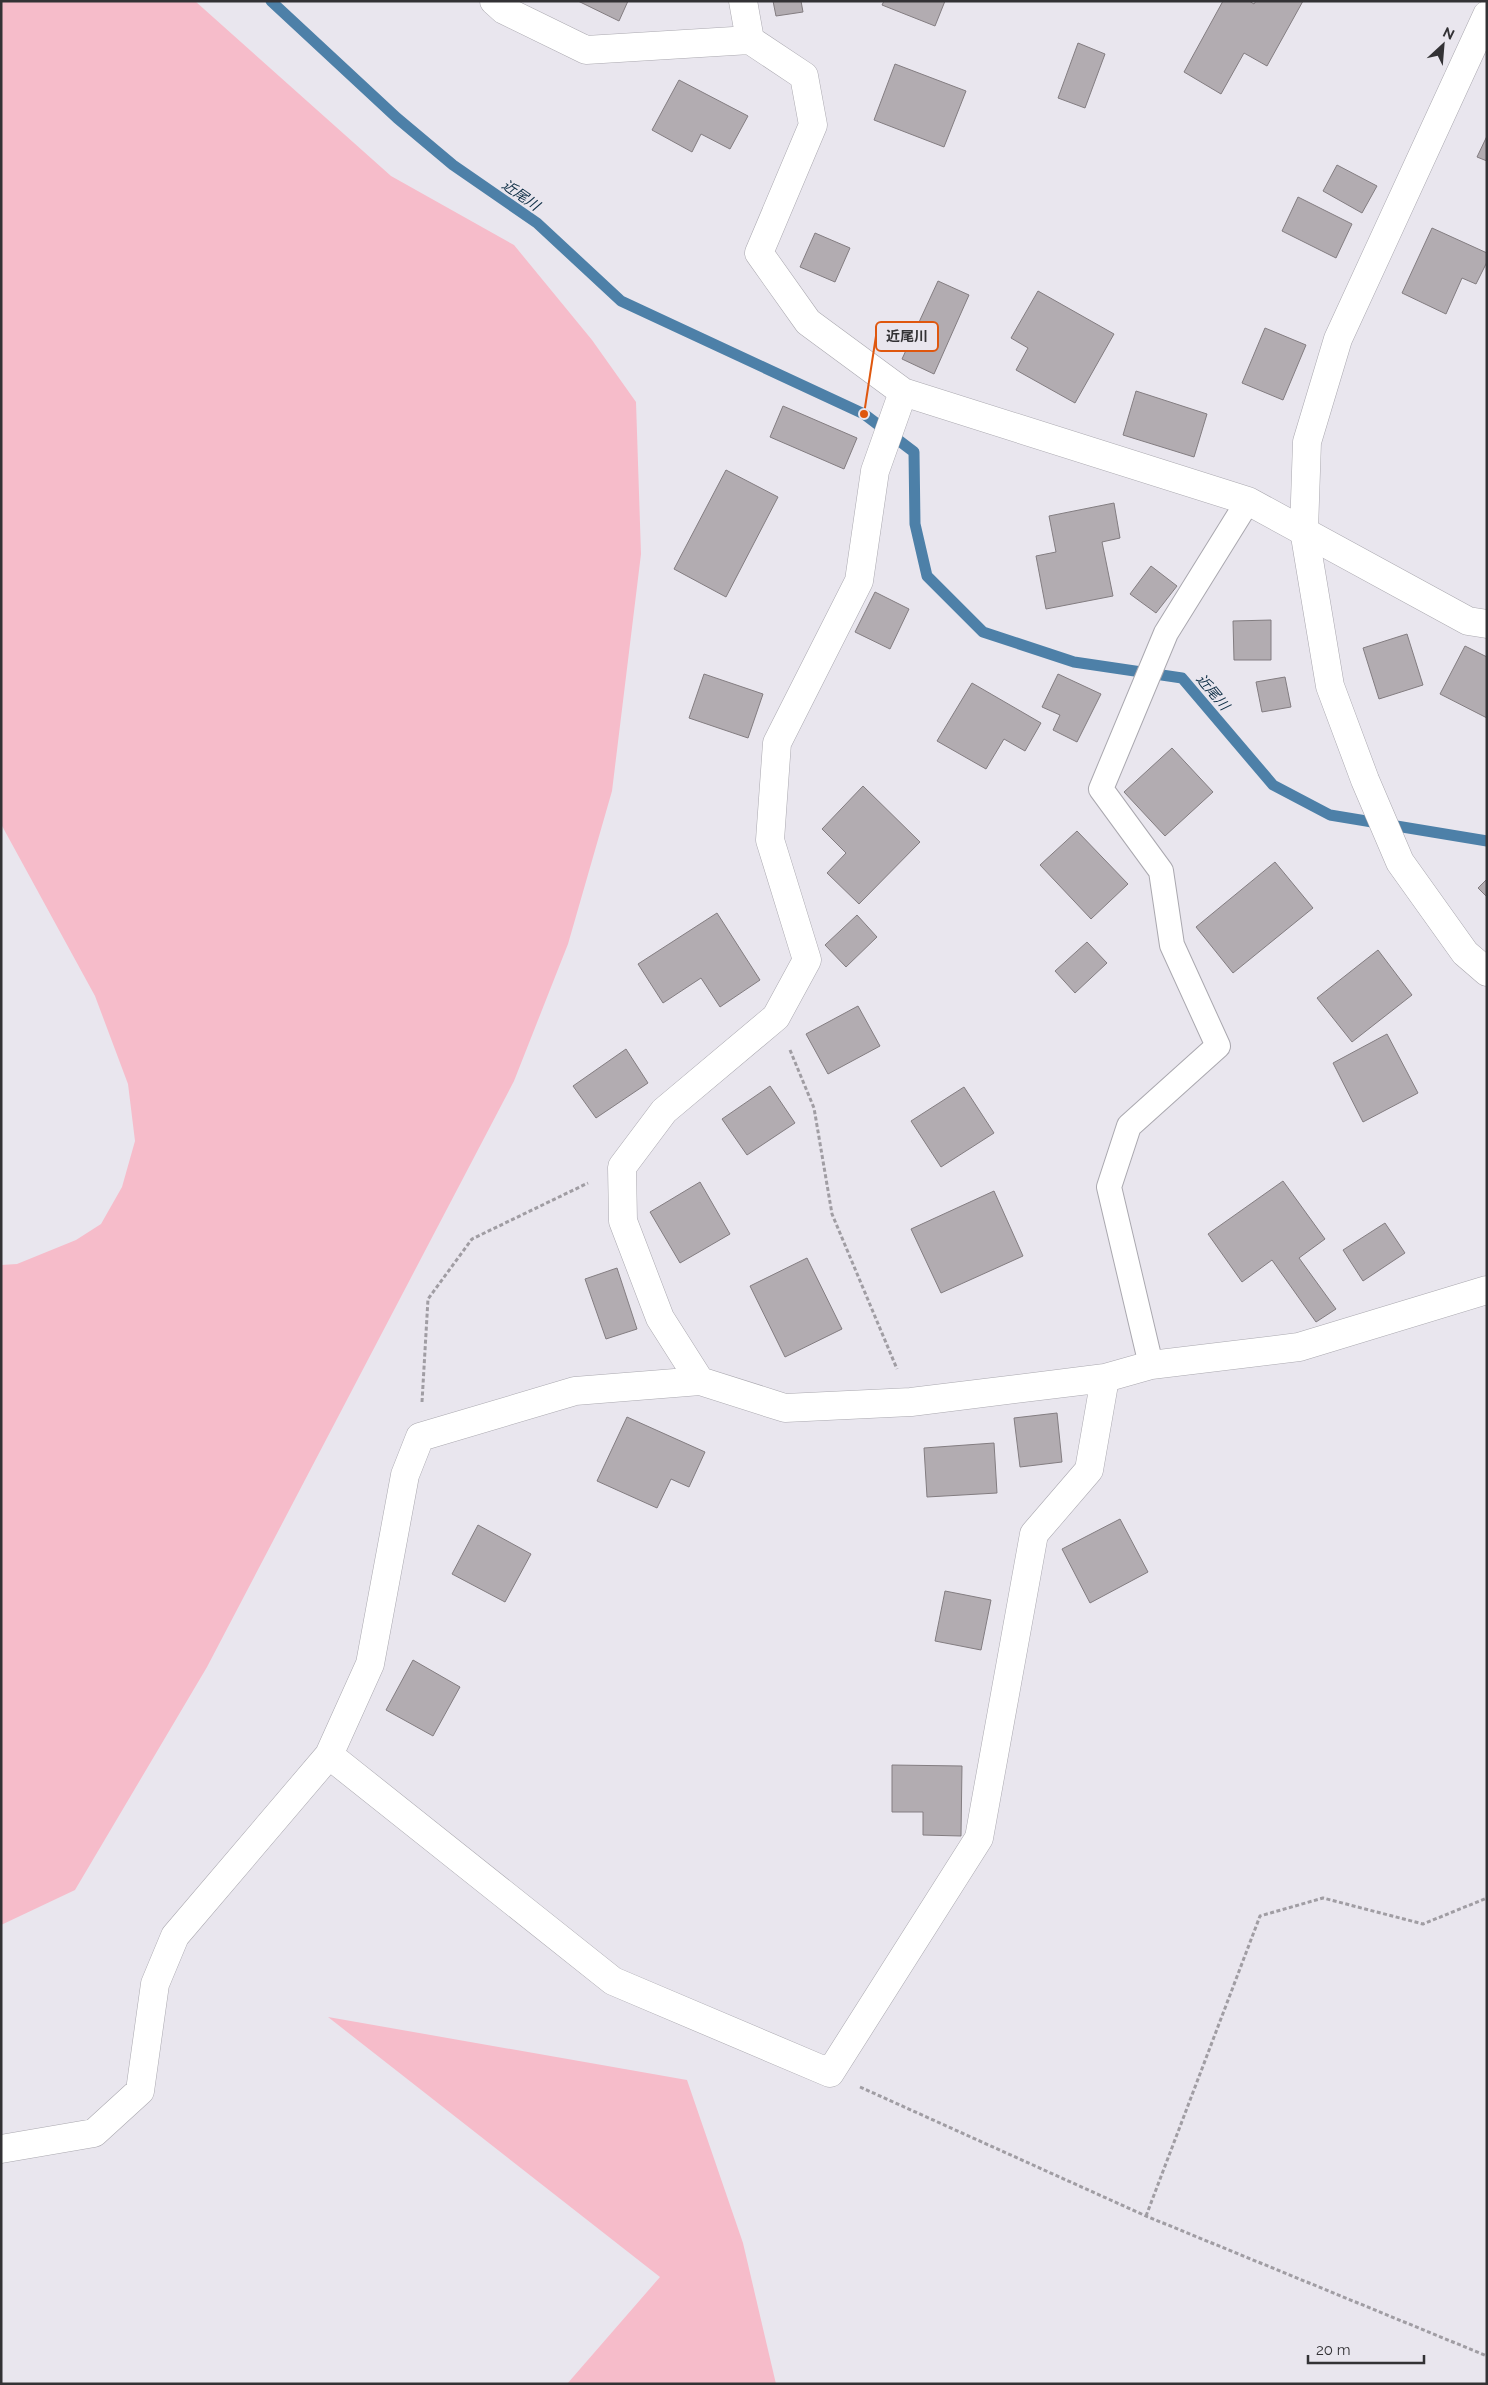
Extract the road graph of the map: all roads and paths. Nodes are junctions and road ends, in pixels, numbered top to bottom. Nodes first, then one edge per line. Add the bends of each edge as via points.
1 (494, 1) edge
2 (743, 1) edge
3 (1487, 15) edge
4 (750, 40) junction
5 (903, 392) junction
6 (1248, 501) junction
7 (1304, 530) junction
8 (1487, 624) edge
9 (1487, 972) edge
10 (776, 1017) junction
11 (622, 1167) junction
12 (1487, 1290) edge
13 (1151, 1364) junction
14 (1105, 1378) junction
15 (700, 1381) junction
16 (910, 1402) junction
17 (420, 1437) junction
18 (328, 1755) junction
19 (1487, 1898) edge
20 (830, 2073) junction
21 (1, 2149) edge
22 (1146, 2216) junction
23 (1487, 2356) edge

1 - 4 street via 504,10 586,50
2 - 4 street
3 - 7 street via 1338,339 1307,442
4 - 5 street via 804,76 812,125 759,253 808,322
5 - 6 street
5 - 10 street via 875,471 859,581 777,743 770,840 807,960
6 - 7 street
6 - 13 lane via 1166,633 1101,790 1161,871 1172,945 1218,1046 1129,1126 1109,1187
7 - 8 street via 1468,621
7 - 9 street via 1330,686 1365,780 1400,862 1465,953
10 - 11 street via 664,1111
10 - 16 path via 814,1108 832,1214
11 - 15 street via 623,1221 660,1318
11 - 17 path via 472,1239 428,1299
12 - 13 street via 1299,1347
13 - 14 street
14 - 16 street
14 - 20 street via 1089,1470 1034,1534 979,1838
15 - 16 street via 785,1408
15 - 17 street via 576,1391
17 - 18 street via 405,1475 370,1664
18 - 20 street via 613,1981
18 - 21 street via 175,1936 154,1984 140,2091 94,2133
19 - 22 path via 1423,1924 1323,1898 1260,1916
20 - 22 path
22 - 23 path

